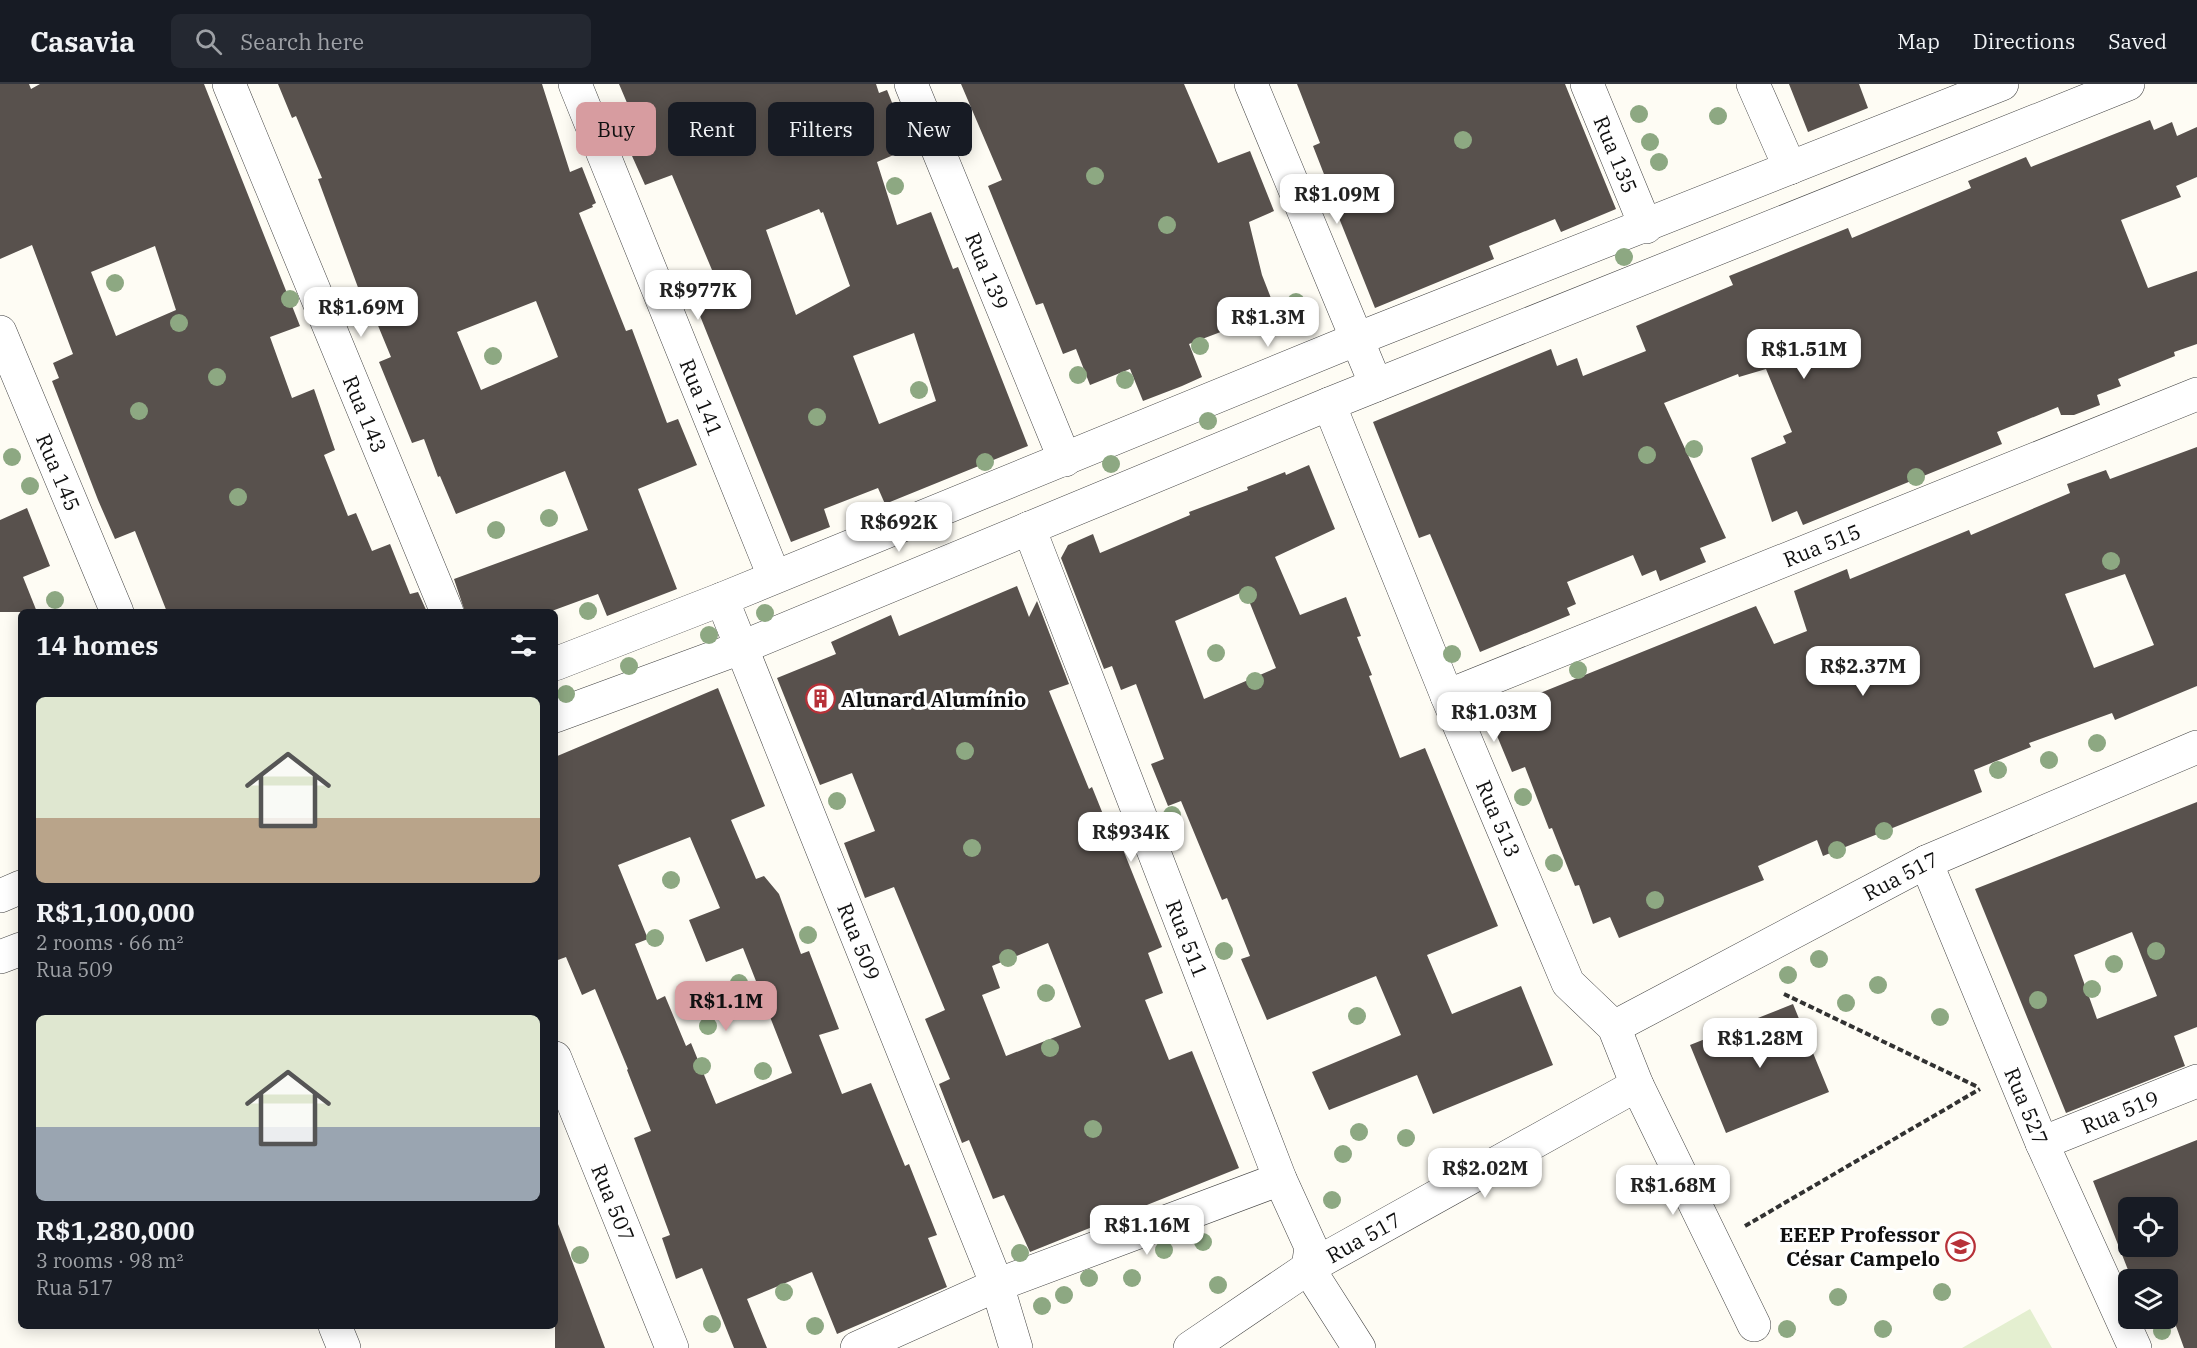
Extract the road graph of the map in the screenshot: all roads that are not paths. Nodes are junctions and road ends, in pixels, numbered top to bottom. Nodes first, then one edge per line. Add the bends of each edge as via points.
1 (229, 84) edge
2 (575, 84) edge
3 (911, 84) edge
4 (1251, 84) edge
5 (1587, 84) edge
6 (1753, 84) edge
7 (2002, 84) edge
8 (2128, 84) edge
9 (1791, 168) junction
10 (1646, 227) junction
11 (0, 332) edge
12 (1357, 339) junction
13 (1376, 385) junction
14 (2197, 394) edge
15 (1329, 404) junction
16 (1065, 460) junction
17 (1029, 528) junction
18 (865, 540) junction
19 (774, 576) junction
20 (886, 587) junction
21 (722, 599) junction
22 (116, 609) edge
23 (446, 609) edge
24 (740, 648) junction
25 (558, 663) edge
26 (1447, 696) junction
27 (558, 715) edge
28 (2197, 747) edge
29 (1926, 862) junction
30 (18, 888) edge
31 (0, 896) edge
32 (18, 950) edge
33 (0, 957) edge
34 (1614, 1027) junction
35 (558, 1065) edge
36 (2197, 1081) edge
37 (1637, 1085) junction
38 (2042, 1143) junction
39 (1280, 1179) junction
40 (1308, 1268) junction
41 (997, 1285) junction
42 (1754, 1325) dead end
43 (336, 1329) edge
44 (344, 1348) edge
45 (672, 1348) edge
46 (857, 1348) edge
47 (1016, 1348) edge
48 (1190, 1348) edge
49 (1359, 1348) edge
50 (2135, 1348) edge

1 - 23 street, Rua 143
2 - 19 street, Rua 141
3 - 16 street, Rua 139
4 - 12 street
5 - 10 street, Rua 135
6 - 9 street
7 - 9 street
8 - 13 street
9 - 10 street
10 - 12 street
11 - 22 street, Rua 145
12 - 13 street
12 - 16 street
13 - 15 street
14 - 26 street, Rua 515
15 - 17 street
15 - 26 street, Rua 513
16 - 18 street
17 - 20 street
17 - 39 street, Rua 511
18 - 19 street
18 - 20 street
19 - 21 street
20 - 24 street
21 - 24 street, Rua 509
21 - 25 street
24 - 27 street
24 - 41 street, Rua 509
26 - 34 street, Rua 513 via 1568,983
28 - 29 street, Rua 517
29 - 34 street, Rua 517
29 - 38 street, Rua 527
30 - 31 street
32 - 33 street
34 - 37 street, Rua 513
35 - 45 street, Rua 507
36 - 38 street, Rua 519
37 - 40 street, Rua 517
37 - 42 street, Rua 513
38 - 50 street, Rua 527
39 - 40 street, Rua 511 via 1311,1247
39 - 41 street
40 - 48 street, Rua 517
40 - 49 street
41 - 46 street
41 - 47 street, Rua 509
43 - 44 street

